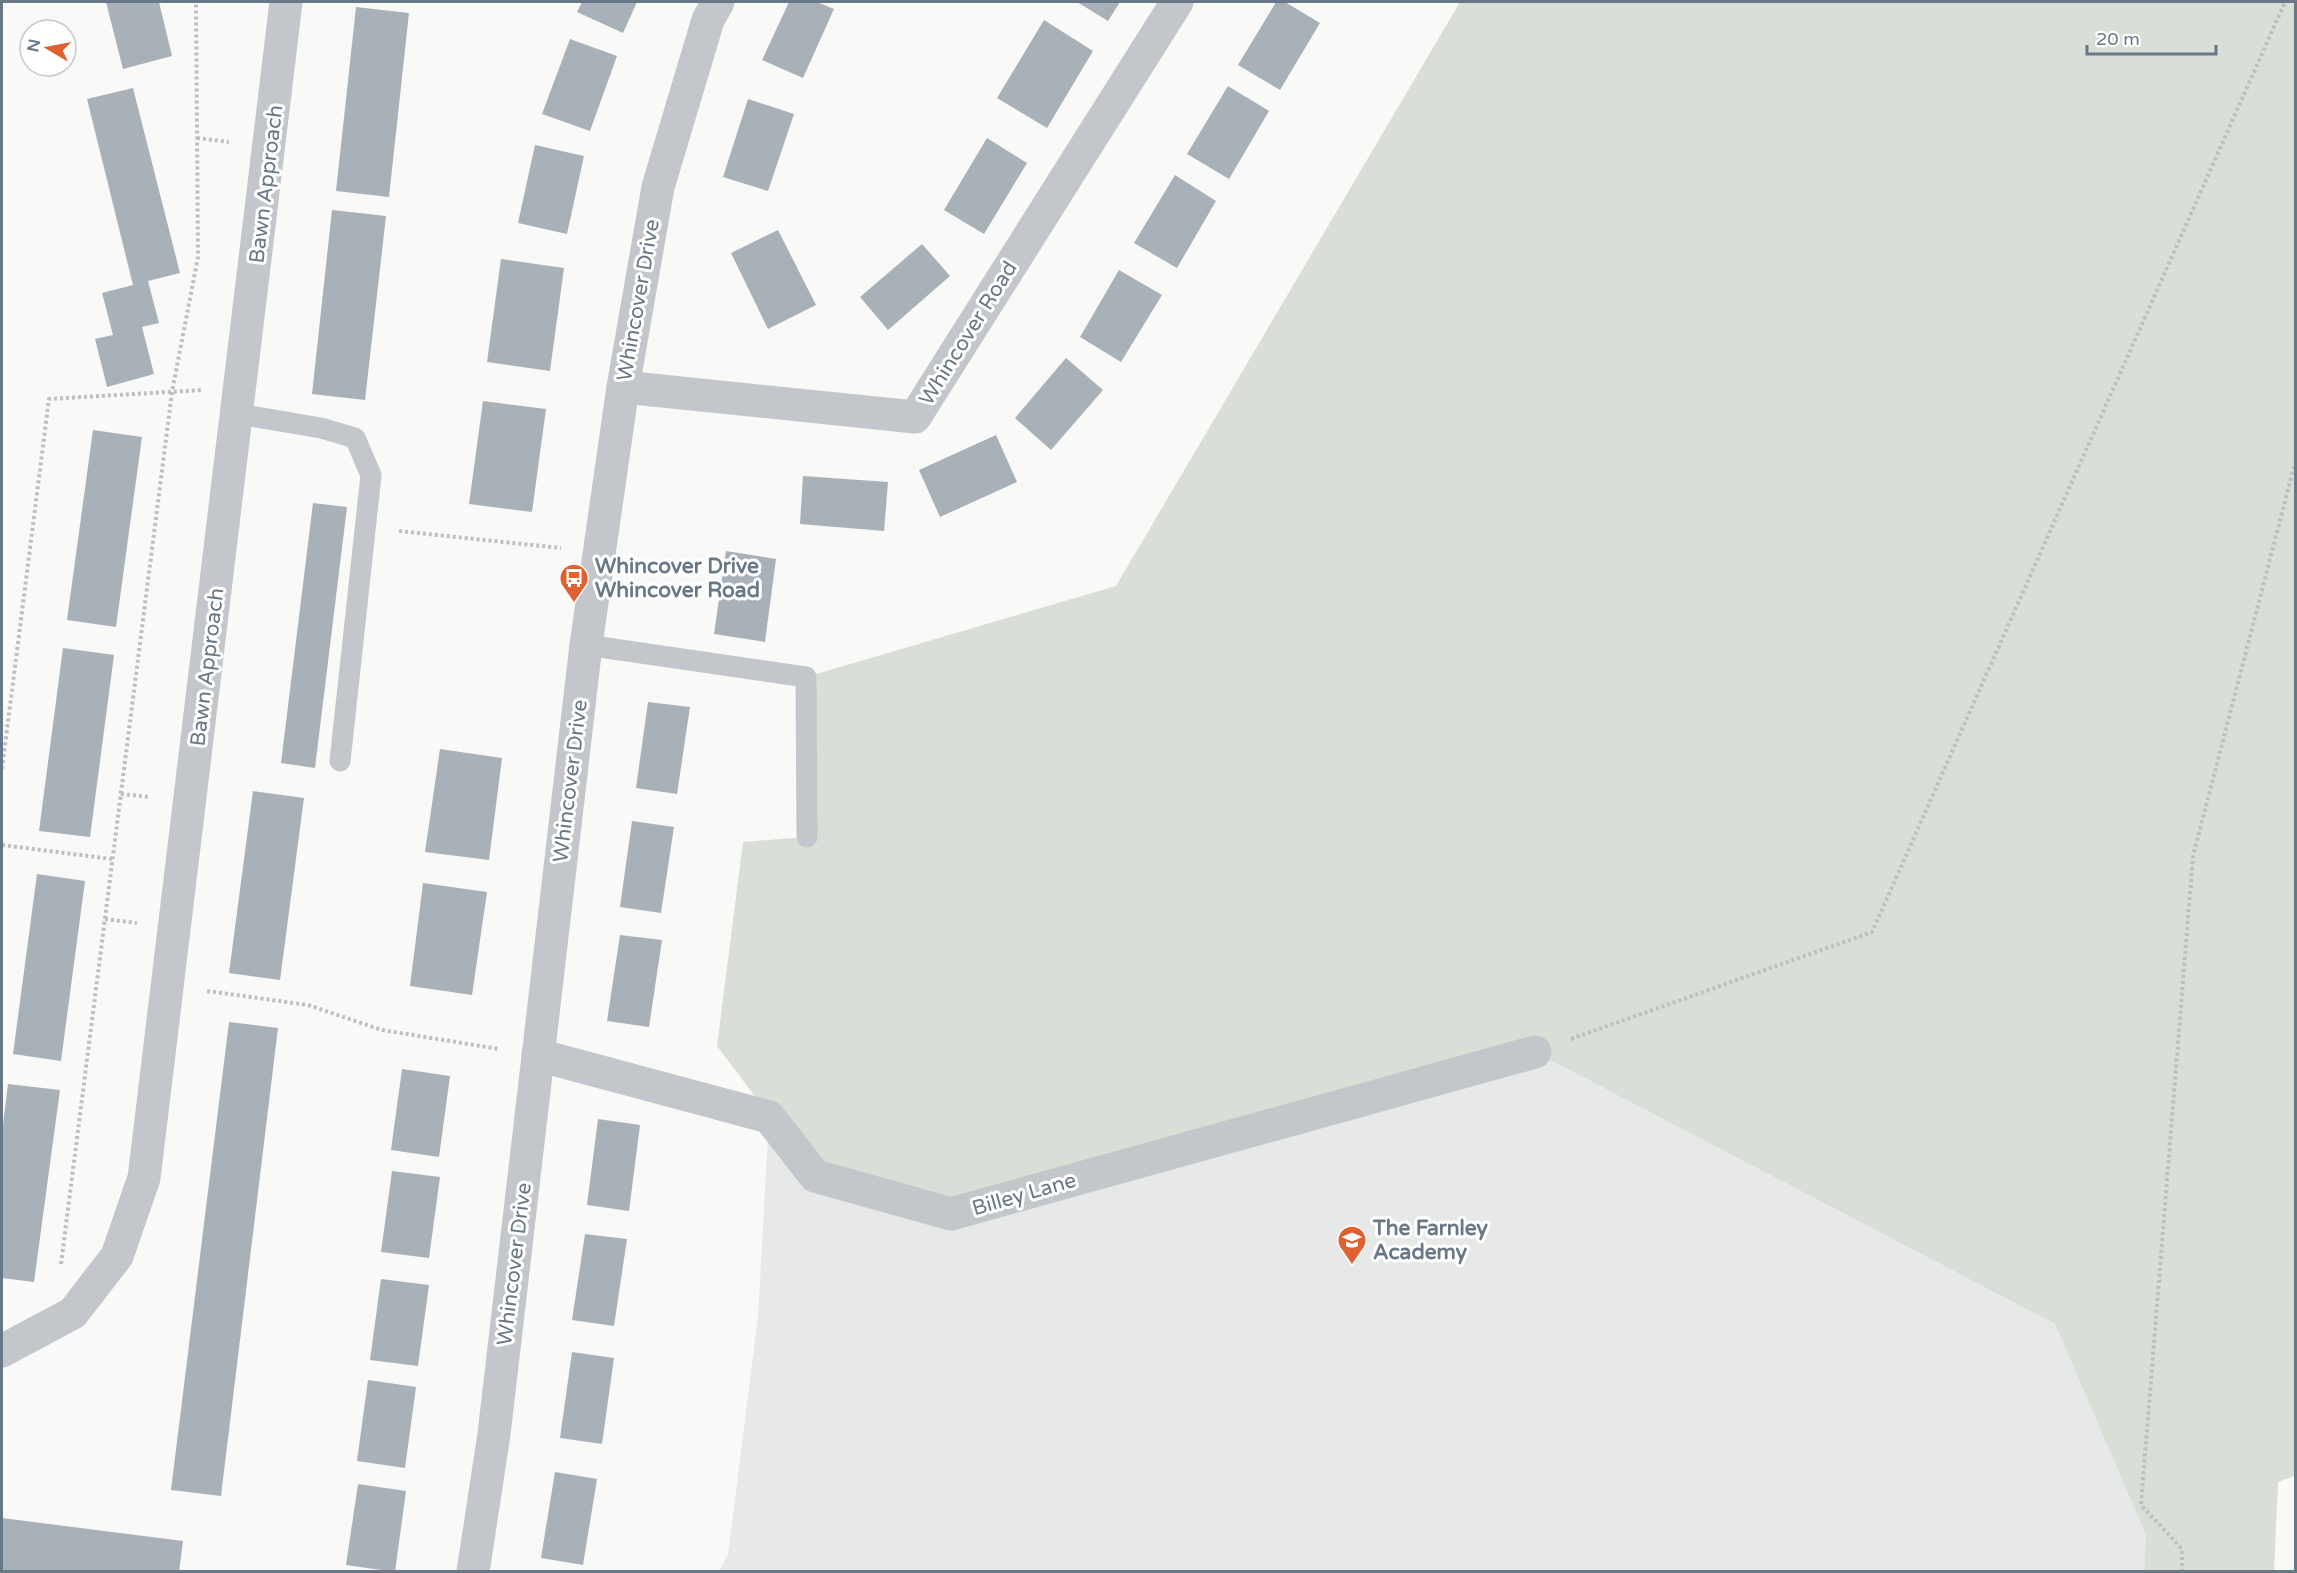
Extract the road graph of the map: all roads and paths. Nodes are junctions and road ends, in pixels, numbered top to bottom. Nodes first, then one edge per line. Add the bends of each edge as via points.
1 (196, 2) edge
2 (286, 2) edge
3 (718, 2) edge
4 (1177, 2) edge
5 (2285, 2) edge
6 (197, 138) junction
7 (234, 142) dead end
8 (623, 387) junction
9 (172, 392) junction
10 (240, 401) junction
11 (2295, 459) edge
12 (365, 528) junction
13 (599, 552) junction
14 (586, 645) junction
15 (340, 761) dead end
16 (2, 769) edge
17 (807, 837) dead end
18 (2, 845) edge
19 (112, 859) junction
20 (167, 985) junction
21 (1535, 1052) joint
22 (538, 1055) junction
23 (60, 1264) dead end
24 (2, 1351) edge
25 (473, 1572) edge
26 (2182, 1572) edge

1 - 6 path
2 - 10 street, Bawn Approach
3 - 8 street, Whincover Drive via 708,20 658,187
4 - 8 street, Whincover Road via 915,417
5 - 21 path via 1872,932
6 - 7 path
6 - 9 path via 198,257
8 - 13 street, Whincover Drive
9 - 10 path
9 - 16 path via 49,399
9 - 19 path
10 - 12 lane via 355,438 371,475
10 - 20 street, Bawn Approach
11 - 26 path via 2193,855 2141,1505 2182,1549
12 - 13 path
12 - 15 lane
13 - 14 street, Whincover Drive
14 - 17 lane via 806,677
14 - 22 street, Whincover Drive
18 - 19 path
19 - 23 path
20 - 22 path via 308,1005 382,1030
20 - 24 street, Bawn Approach via 144,1178 117,1256 73,1313
21 - 22 street, Billey Lane via 951,1214 815,1176 769,1117
22 - 25 street, Whincover Drive via 494,1434

